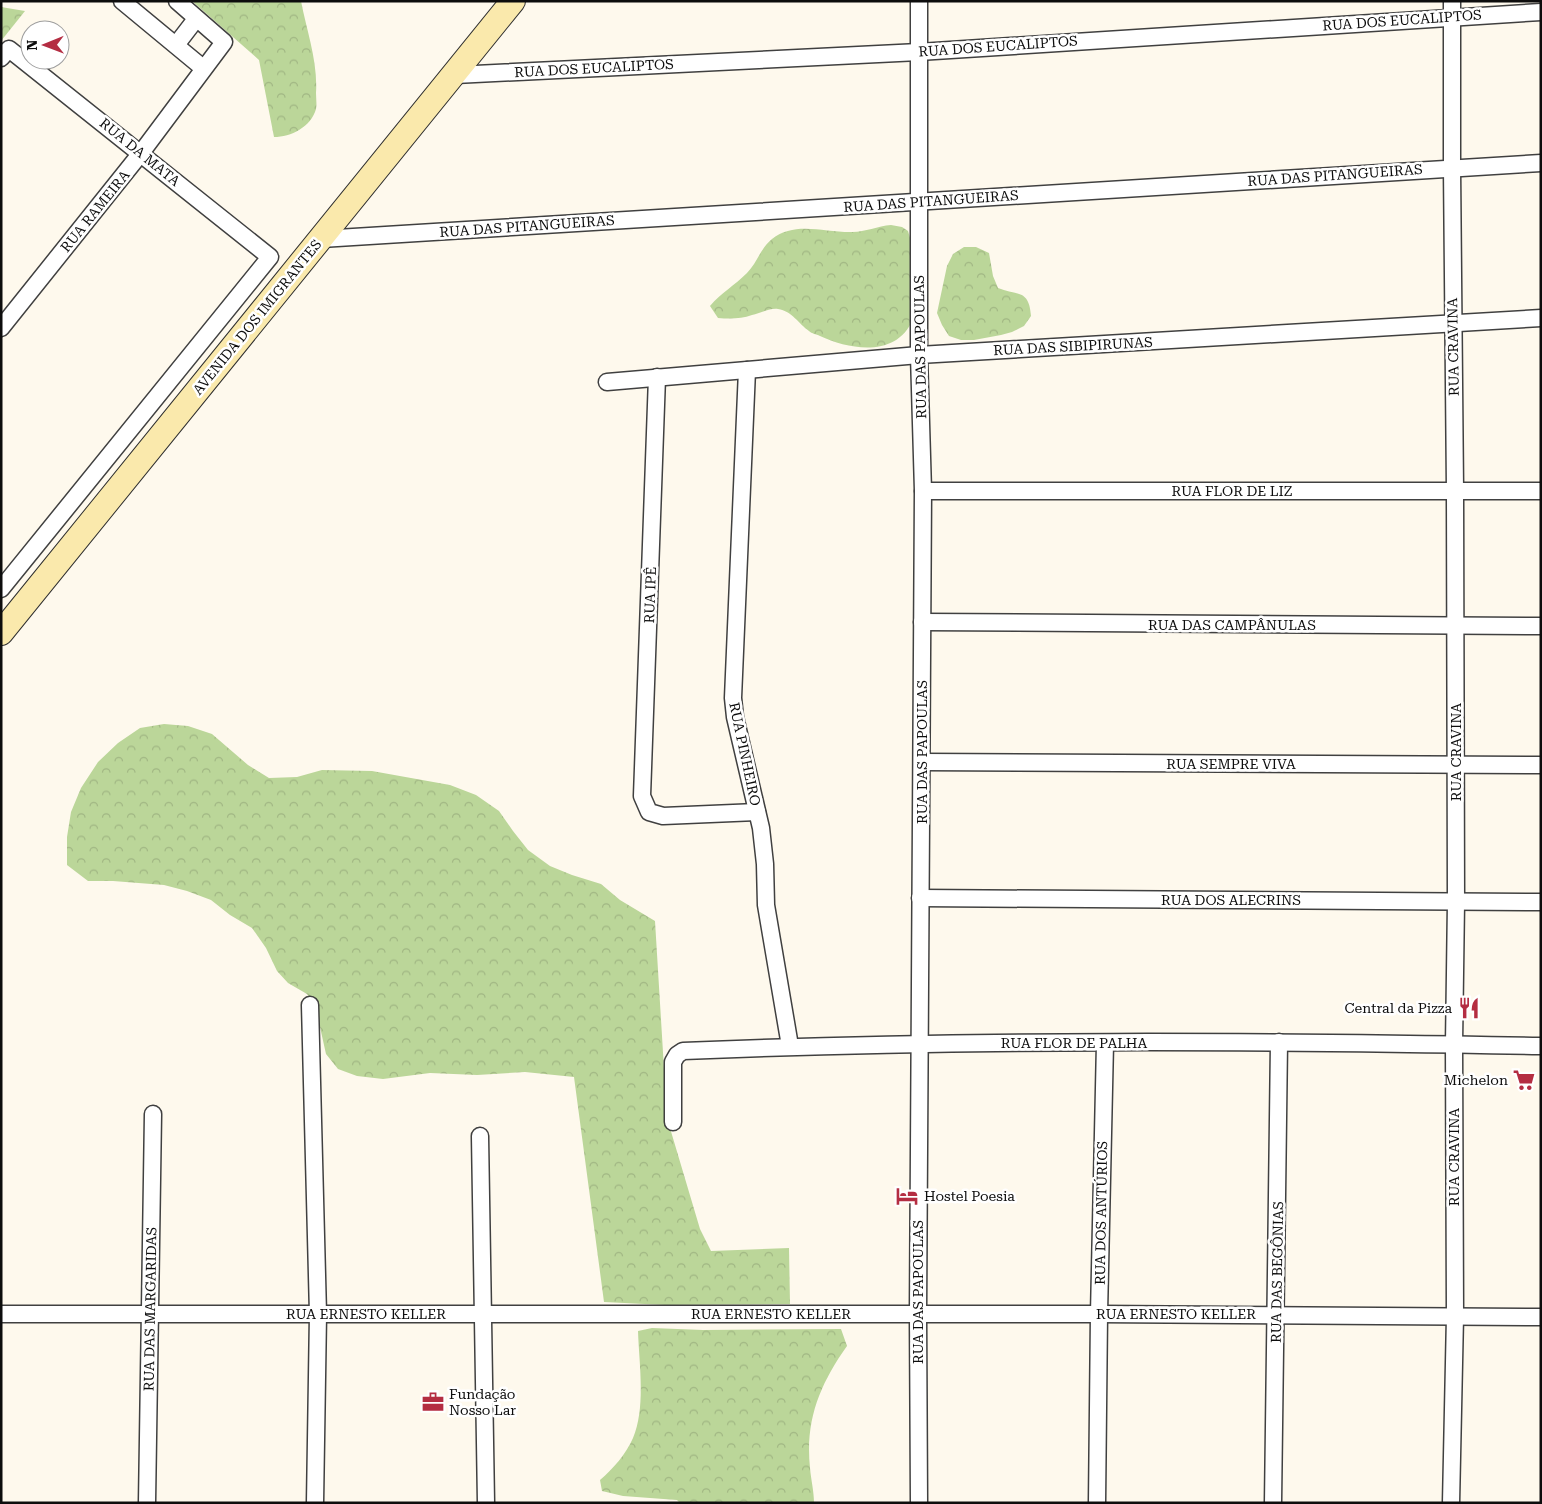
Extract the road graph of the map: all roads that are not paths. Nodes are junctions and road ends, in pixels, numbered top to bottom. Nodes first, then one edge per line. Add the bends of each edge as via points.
1 (122, 1) edge
2 (177, 1) edge
3 (513, 1) edge
4 (919, 1) edge
5 (1452, 9) edge
6 (1541, 12) edge
7 (196, 19) junction
8 (176, 45) junction
9 (919, 52) junction
10 (5, 53) edge
11 (203, 68) junction
12 (455, 75) junction
13 (141, 153) junction
14 (1541, 163) edge
15 (1452, 168) junction
16 (920, 202) junction
17 (321, 239) junction
18 (1541, 318) edge
19 (1453, 323) junction
20 (1, 328) edge
21 (919, 355) junction
22 (747, 370) junction
23 (658, 378) junction
24 (606, 382) dead end
25 (923, 491) junction
26 (1456, 491) junction
27 (1541, 491) edge
28 (1, 590) edge
29 (922, 622) junction
30 (1455, 626) junction
31 (1541, 626) edge
32 (1, 633) edge
33 (922, 762) junction
34 (1456, 765) junction
35 (1541, 765) edge
36 (757, 812) junction
37 (920, 898) junction
38 (1456, 902) junction
39 (1541, 902) edge
40 (310, 1005) dead end
41 (1279, 1042) junction
42 (920, 1043) junction
43 (1105, 1043) junction
44 (1454, 1044) junction
45 (790, 1046) junction
46 (1541, 1046) edge
47 (153, 1114) dead end
48 (673, 1122) dead end
49 (480, 1136) dead end
50 (1, 1314) edge
51 (149, 1314) junction
52 (318, 1314) junction
53 (918, 1314) junction
54 (1099, 1314) junction
55 (483, 1315) junction
56 (1276, 1315) junction
57 (1455, 1316) junction
58 (1541, 1318) edge
59 (147, 1503) edge
60 (315, 1503) edge
61 (486, 1503) edge
62 (920, 1503) edge
63 (1097, 1503) edge
64 (1273, 1503) edge
65 (1451, 1503) edge

1 - 8 street
2 - 7 street
3 - 12 street, AVENIDA DOS IMIGRANTES
4 - 9 street, RUA DAS PAPOULAS
5 - 6 street, RUA DOS EUCALIPTOS
5 - 9 street, RUA DOS EUCALIPTOS
5 - 15 street, RUA CRAVINA
7 - 8 street
7 - 11 street, RUA RAMEIRA via 224,42
8 - 11 street
9 - 12 street, RUA DOS EUCALIPTOS
9 - 16 street, RUA DAS PAPOULAS
10 - 13 street, RUA DA MATA
11 - 13 street, RUA RAMEIRA
12 - 17 street, AVENIDA DOS IMIGRANTES
13 - 20 street, RUA RAMEIRA
13 - 28 street, RUA DA MATA via 270,257
14 - 15 street, RUA DAS PITANGUEIRAS
15 - 16 street, RUA DAS PITANGUEIRAS
15 - 19 street, RUA CRAVINA
16 - 17 street, RUA DAS PITANGUEIRAS
16 - 21 street, RUA DAS PAPOULAS
17 - 32 street, AVENIDA DOS IMIGRANTES
18 - 19 street, RUA DAS SIBIPIRUNAS
19 - 21 street, RUA DAS SIBIPIRUNAS
19 - 26 street, RUA CRAVINA
21 - 22 street, RUA DAS SIBIPIRUNAS
21 - 25 street, RUA DAS PAPOULAS
22 - 23 street, RUA DAS SIBIPIRUNAS
22 - 36 street, RUA PINHEIRO via 733,698
23 - 24 street, RUA DAS SIBIPIRUNAS
23 - 36 street, RUA IPÊ via 642,796 650,812 663,816
25 - 26 street, RUA FLOR DE LIZ
25 - 29 street, RUA DAS PAPOULAS
26 - 27 street, RUA FLOR DE LIZ
26 - 30 street, RUA CRAVINA
29 - 30 street, RUA DAS CAMPÂNULAS
29 - 33 street, RUA DAS PAPOULAS
30 - 31 street, RUA DAS CAMPÂNULAS
30 - 34 street, RUA CRAVINA
33 - 34 street, RUA SEMPRE VIVA
33 - 37 street, RUA DAS PAPOULAS
34 - 35 street, RUA SEMPRE VIVA
34 - 38 street, RUA CRAVINA
36 - 45 street, RUA PINHEIRO via 766,864 766,905
37 - 38 street, RUA DOS ALECRINS
37 - 42 street, RUA DAS PAPOULAS
38 - 39 street, RUA DOS ALECRINS
38 - 44 street, RUA CRAVINA
40 - 52 street
41 - 43 street, RUA FLOR DE PALHA
41 - 44 street, RUA FLOR DE PALHA
41 - 56 street, RUA DAS BEGÔNIAS
42 - 43 street, RUA FLOR DE PALHA
42 - 45 street, RUA FLOR DE PALHA
42 - 53 street, RUA DAS PAPOULAS
43 - 54 street, RUA DOS ANTÚRIOS
44 - 46 street, RUA FLOR DE PALHA
44 - 57 street, RUA CRAVINA
45 - 48 street, RUA FLOR DE PALHA via 683,1051 677,1054 673,1062
47 - 51 street, RUA DAS MARGARIDAS
49 - 55 street
50 - 51 street, RUA ERNESTO KELLER
51 - 52 street, RUA ERNESTO KELLER
51 - 59 street, RUA DAS MARGARIDAS
52 - 55 street, RUA ERNESTO KELLER
52 - 60 street
53 - 54 street, RUA ERNESTO KELLER
53 - 55 street, RUA ERNESTO KELLER
53 - 62 street, RUA DAS PAPOULAS
54 - 56 street, RUA ERNESTO KELLER
54 - 63 street, RUA DOS ANTÚRIOS
55 - 61 street
56 - 57 street, RUA ERNESTO KELLER
56 - 64 street, RUA DAS BEGÔNIAS
57 - 58 street, RUA ERNESTO KELLER
57 - 65 street, RUA CRAVINA

